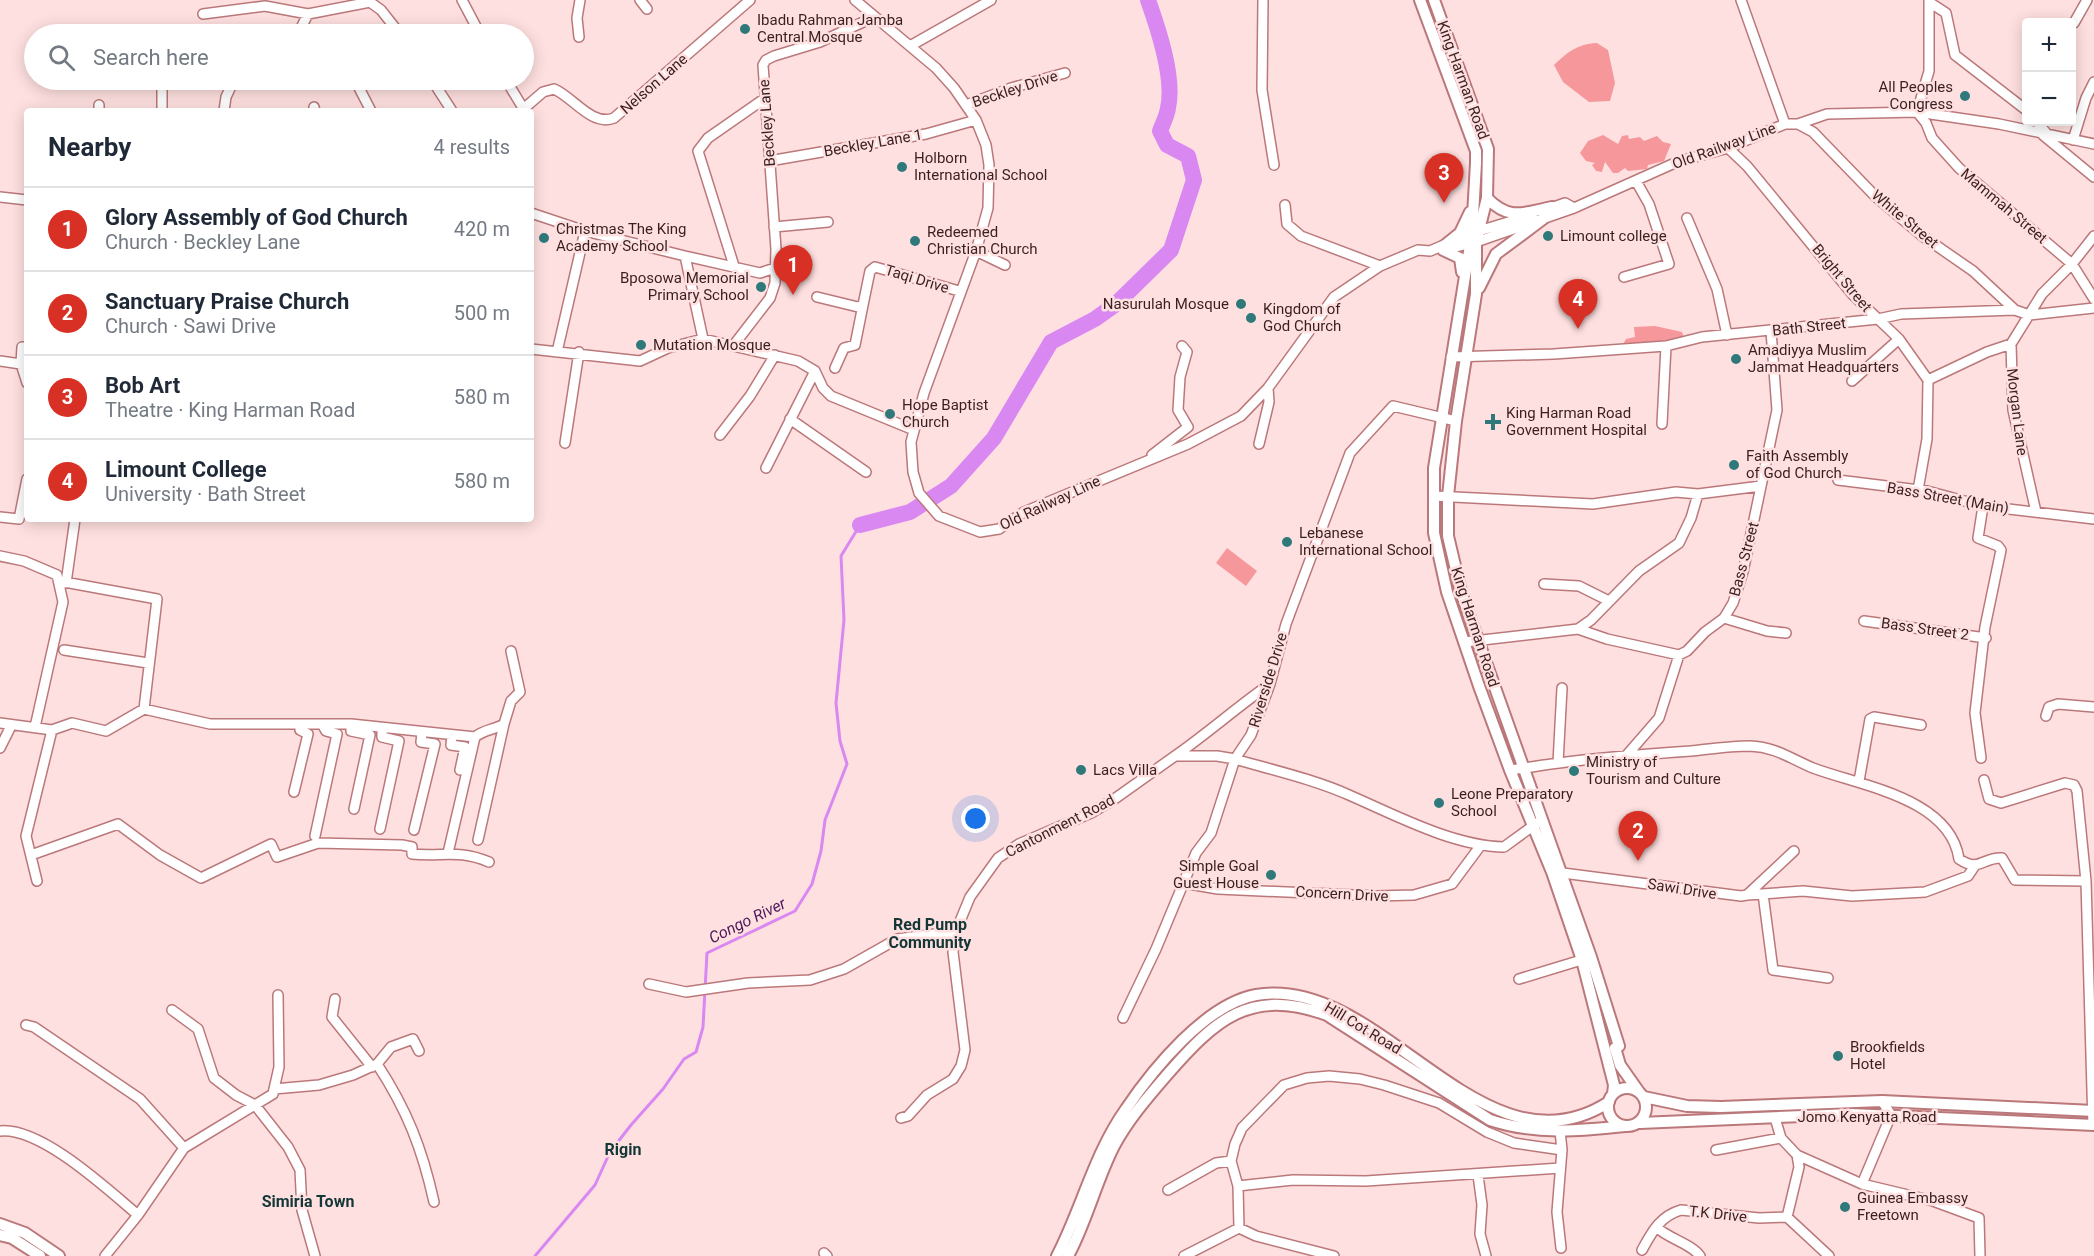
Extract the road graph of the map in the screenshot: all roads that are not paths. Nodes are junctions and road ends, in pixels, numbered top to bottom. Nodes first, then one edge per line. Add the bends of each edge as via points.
1 (462, 0) edge
2 (580, 0) edge
3 (640, 0) edge
4 (750, 0) edge
5 (855, 0) edge
6 (991, 0) edge
7 (1263, 0) edge
8 (1420, 0) edge
9 (1434, 0) edge
10 (1741, 0) edge
11 (2087, 0) edge
12 (1929, 1) edge
13 (262, 3) edge
14 (647, 9) dead end
15 (203, 14) dead end
16 (308, 14) junction
17 (874, 17) junction
18 (2076, 19) edge
19 (303, 24) edge
20 (392, 24) edge
21 (475, 24) edge
22 (579, 37) dead end
23 (910, 46) junction
24 (1065, 73) dead end
25 (2094, 82) edge
26 (162, 90) edge
27 (229, 90) edge
28 (359, 90) edge
29 (438, 90) edge
30 (511, 90) edge
31 (765, 99) junction
32 (966, 105) junction
33 (2022, 107) edge
34 (162, 108) edge
35 (224, 108) edge
36 (369, 108) edge
37 (450, 108) edge
38 (521, 108) edge
39 (524, 108) edge
40 (1474, 112) junction
41 (1917, 112) junction
42 (1463, 116) junction
43 (976, 120) junction
44 (1798, 123) junction
45 (1785, 124) junction
46 (2039, 126) edge
47 (2044, 134) junction
48 (2073, 140) junction
49 (2094, 144) edge
50 (1728, 148) junction
51 (769, 161) junction
52 (1274, 165) dead end
53 (2094, 177) edge
54 (1636, 181) junction
55 (0, 197) edge
56 (1487, 198) junction
57 (24, 200) edge
58 (1474, 201) junction
59 (1285, 204) dead end
60 (1552, 207) junction
61 (1574, 208) junction
62 (534, 214) edge
63 (1687, 218) dead end
64 (1544, 219) junction
65 (828, 222) dead end
66 (774, 227) junction
67 (585, 231) junction
68 (2094, 236) edge
69 (1474, 238) junction
70 (1444, 248) junction
71 (976, 250) junction
72 (685, 256) junction
73 (2072, 264) junction
74 (1005, 265) dead end
75 (734, 266) junction
76 (1380, 266) junction
77 (775, 268) junction
78 (1624, 277) dead end
79 (1463, 286) junction
80 (959, 291) junction
81 (1476, 294) junction
82 (817, 297) dead end
83 (2094, 299) edge
84 (862, 305) junction
85 (2094, 308) edge
86 (2015, 310) junction
87 (2029, 315) junction
88 (1878, 319) junction
89 (1771, 331) junction
90 (1727, 334) junction
91 (703, 339) junction
92 (1899, 339) junction
93 (2011, 344) junction
94 (733, 346) junction
95 (1182, 346) dead end
96 (1666, 346) junction
97 (24, 347) edge
98 (534, 349) edge
99 (557, 352) junction
100 (579, 352) junction
101 (775, 355) junction
102 (1451, 357) junction
103 (1465, 357) junction
104 (0, 361) edge
105 (21, 364) junction
106 (835, 368) dead end
107 (815, 371) junction
108 (24, 374) edge
109 (1928, 380) junction
110 (1852, 381) dead end
111 (1268, 388) junction
112 (1442, 417) junction
113 (790, 419) junction
114 (1456, 421) junction
115 (1662, 424) dead end
116 (915, 430) junction
117 (720, 435) dead end
118 (565, 443) dead end
119 (1260, 444) dead end
120 (1144, 463) junction
121 (766, 468) dead end
122 (866, 472) dead end
123 (1838, 480) dead end
124 (1761, 486) junction
125 (1918, 490) junction
126 (24, 494) edge
127 (1698, 494) junction
128 (1434, 496) junction
129 (1448, 496) junction
130 (1983, 506) junction
131 (2036, 512) junction
132 (0, 517) edge
133 (2094, 519) edge
134 (74, 522) edge
135 (0, 556) edge
136 (62, 582) junction
137 (1544, 584) dead end
138 (1609, 602) junction
139 (1724, 618) junction
140 (1864, 621) dead end
141 (1578, 629) junction
142 (1786, 633) dead end
143 (1986, 638) junction
144 (1478, 640) junction
145 (1464, 642) junction
146 (64, 650) dead end
147 (511, 651) dead end
148 (1679, 655) junction
149 (148, 663) junction
150 (1270, 684) junction
151 (1563, 688) dead end
152 (2094, 707) edge
153 (144, 709) junction
154 (2046, 716) dead end
155 (0, 723) edge
156 (504, 723) junction
157 (300, 724) junction
158 (321, 724) junction
159 (351, 724) junction
160 (1921, 725) dead end
161 (11, 726) junction
162 (35, 727) junction
163 (382, 729) junction
164 (52, 730) junction
165 (422, 733) junction
166 (452, 736) junction
167 (475, 737) junction
168 (0, 748) edge
169 (1175, 756) junction
170 (1626, 756) junction
171 (1981, 758) dead end
172 (1235, 759) junction
173 (1558, 763) junction
174 (1524, 769) junction
175 (1510, 770) junction
176 (1984, 780) dead end
177 (1859, 781) junction
178 (294, 792) dead end
179 (354, 808) dead end
180 (1538, 823) junction
181 (380, 829) dead end
182 (414, 830) dead end
183 (446, 834) dead end
184 (315, 836) dead end
185 (478, 840) dead end
186 (1481, 845) junction
187 (1794, 850) dead end
188 (448, 853) junction
189 (32, 855) junction
190 (2089, 859) edge
191 (489, 862) dead end
192 (1974, 867) junction
193 (1557, 873) junction
194 (37, 881) dead end
195 (2086, 881) junction
196 (1183, 884) junction
197 (1763, 894) junction
198 (1747, 895) junction
199 (956, 931) junction
200 (1587, 958) junction
201 (1828, 978) dead end
202 (1519, 979) dead end
203 (649, 984) dead end
204 (278, 995) dead end
205 (335, 999) dead end
206 (172, 1010) dead end
207 (1123, 1018) dead end
208 (27, 1024) dead end
209 (418, 1051) dead end
210 (375, 1066) junction
211 (274, 1089) junction
212 (1641, 1094) junction
213 (1611, 1098) junction
214 (1882, 1101) junction
215 (255, 1105) junction
216 (2094, 1111) edge
217 (1891, 1115) junction
218 (901, 1118) dead end
219 (1775, 1118) junction
220 (1640, 1123) junction
221 (2093, 1125) edge
222 (1625, 1126) junction
223 (0, 1131) edge
224 (1560, 1131) junction
225 (1781, 1138) junction
226 (184, 1148) junction
227 (1563, 1150) junction
228 (1716, 1150) dead end
229 (1797, 1155) junction
230 (1231, 1161) junction
231 (1560, 1168) junction
232 (1478, 1175) junction
233 (1862, 1184) junction
234 (1238, 1186) junction
235 (1168, 1190) dead end
236 (434, 1202) dead end
237 (138, 1215) junction
238 (1787, 1217) junction
239 (0, 1224) edge
240 (1656, 1227) junction
241 (1239, 1228) junction
242 (0, 1235) edge
243 (1561, 1248) dead end
244 (1642, 1250) dead end
245 (40, 1256) edge
246 (59, 1256) edge
247 (105, 1256) edge
248 (315, 1256) edge
249 (1057, 1256) edge
250 (1068, 1256) edge
251 (1184, 1256) edge
252 (1334, 1256) edge
253 (1486, 1256) edge
254 (1700, 1256) edge
255 (1829, 1256) edge
256 (1980, 1256) edge

1 - 21 street
2 - 22 street
3 - 14 street
4 - 39 street, Nelson Lane via 614,118 594,117 554,89 543,92
5 - 17 street, Old Railway Line
6 - 23 street
7 - 52 street via 1262,90
8 - 42 main road, King Harman Road
9 - 40 main road, King Harman Road
10 - 45 street
11 - 18 street
12 - 33 street via 1946,13 1955,55
12 - 41 street via 1929,71
13 - 15 street
13 - 16 street
16 - 19 street
16 - 20 street via 370,2
17 - 23 street, Old Railway Line
17 - 31 street, Beckley Lane via 820,42 766,60
23 - 32 street, Old Railway Line via 936,68
24 - 32 street, Beckley Drive
25 - 48 street
26 - 34 street
27 - 35 street
28 - 36 street
29 - 37 street
30 - 38 street
31 - 51 street, Beckley Lane
31 - 75 street via 708,138 699,151
32 - 43 street, Old Railway Line
40 - 42 main road
40 - 56 main road, King Harman Road via 1488,149
41 - 44 street, Old Railway Line via 1827,114
41 - 47 street, Old Railway Line
41 - 73 street, Mammah Street via 1932,138 1959,168
42 - 58 main road, King Harman Road via 1476,151
43 - 51 street, Beckley Lane 1 via 926,134
43 - 71 street, Old Railway Line via 986,145 990,188
44 - 45 street, Old Railway Line
44 - 86 street, White Street via 1813,132 1876,197 1973,271
45 - 50 street, Old Railway Line
46 - 47 street
47 - 48 street, Old Railway Line
47 - 53 street
48 - 49 street, Old Railway Line
50 - 54 street, Old Railway Line via 1677,162
50 - 88 street, Bright Street via 1748,166 1853,295
51 - 66 street, Beckley Lane
54 - 61 street, Old Railway Line
54 - 78 street via 1649,204 1669,264
55 - 57 street
56 - 60 main road via 1511,214
56 - 69 main road, King Harman Road
58 - 69 main road, King Harman Road
58 - 70 main road via 1464,228
59 - 76 street via 1287,225 1301,236
60 - 61 street, Old Railway Line via 1565,203
60 - 69 street, Old Railway Line
61 - 64 street, Old Railway Line
62 - 67 street
63 - 90 street via 1717,289
64 - 69 street, Old Railway Line
64 - 81 main road via 1496,254
65 - 66 street
66 - 77 street, Beckley Lane
67 - 72 street
67 - 99 street
68 - 73 street
69 - 70 street, Old Railway Line
69 - 79 main road, King Harman Road
69 - 81 main road, King Harman Road
70 - 76 street, Old Railway Line via 1418,250
70 - 79 main road via 1460,258
71 - 74 street
71 - 80 street, Old Railway Line
72 - 75 street
72 - 91 street
73 - 83 street, Mammah Street
73 - 87 street via 2042,294
75 - 77 street via 760,273
76 - 111 street, Old Railway Line via 1334,297
77 - 94 street, Beckley Lane via 770,298
79 - 102 main road, King Harman Road
80 - 84 street, Taqi Drive via 875,267 870,271
80 - 116 street, Old Railway Line
81 - 103 main road, King Harman Road
82 - 84 street
84 - 106 street via 855,345 844,348
85 - 87 street, Bath Street
86 - 87 street, Bath Street
86 - 88 street, Bath Street via 1900,314
87 - 93 street
88 - 89 street, Bath Street
88 - 92 street, Bright Street
89 - 90 street, Bath Street
89 - 124 street, Bass Street via 1777,410
90 - 96 street, Bath Street
91 - 94 street
91 - 100 street via 668,348 640,361
92 - 109 street, Bright Street
92 - 110 street
93 - 109 street
93 - 131 street, Morgan Lane via 2013,410
94 - 101 street
95 - 120 street via 1187,351 1178,410 1188,427
96 - 103 street, Bath Street
96 - 115 street
97 - 105 street
98 - 99 street
99 - 100 street
100 - 118 street
101 - 107 street
101 - 117 street
102 - 103 street, Bath Street
102 - 112 main road, King Harman Road
103 - 114 main road, King Harman Road
104 - 105 street
105 - 108 street
107 - 113 street
107 - 116 street via 831,396
109 - 125 street via 1927,439
111 - 119 street
111 - 120 street, Old Railway Line via 1241,416 1221,429
112 - 114 street, Riverside Drive
112 - 128 main road, King Harman Road
112 - 150 street, Riverside Drive via 1393,405 1350,453 1286,624
113 - 121 street
113 - 122 street
114 - 129 main road, King Harman Road
116 - 120 street, Old Railway Line via 912,458 919,493 930,508 948,521 980,532 999,529 1024,512
123 - 125 street, Bass Street (Main)
124 - 127 street
124 - 139 street, Bass Street via 1743,572
125 - 130 street, Bass Street (Main)
126 - 132 street via 19,519
127 - 129 street via 1676,492 1593,504
127 - 138 street via 1679,543 1639,571
128 - 129 street
128 - 145 main road, King Harman Road via 1434,533 1440,563
129 - 144 main road, King Harman Road via 1450,546
130 - 131 street, Bass Street (Main)
130 - 143 street via 1978,538 2001,549
131 - 133 street, Bass Street (Main)
134 - 136 street
135 - 136 street via 24,561 57,575
136 - 149 street via 157,599
136 - 162 street via 63,602
137 - 138 street via 1579,586
138 - 141 street
139 - 142 street
139 - 148 street, Bass Street
140 - 143 street, Bass Street 2
141 - 144 street
141 - 148 street
143 - 171 street via 1975,712
144 - 145 street
144 - 174 main road, King Harman Road
145 - 175 main road, King Harman Road
146 - 149 street
147 - 156 street via 520,692 511,700
148 - 170 street via 1659,718
149 - 153 street
150 - 169 street, Cantonment Road
150 - 172 street, Riverside Drive via 1251,735
151 - 173 street
152 - 154 street via 2058,704 2049,707
153 - 157 street via 210,723
153 - 164 street via 106,731 72,723
155 - 161 street
156 - 167 street
156 - 185 street
157 - 158 street
157 - 178 street via 300,730 308,734
158 - 159 street
158 - 184 street via 326,731 337,734
159 - 163 street
159 - 179 street via 351,731 370,735
160 - 177 street via 1870,719
161 - 162 street
161 - 168 street
162 - 164 street
163 - 165 street
163 - 181 street via 382,737 399,741
164 - 189 street via 27,836
165 - 166 street
165 - 182 street via 421,742 435,744
166 - 167 street
166 - 183 street via 451,745 465,747
167 - 188 street
169 - 172 street
169 - 199 street, Cantonment Road via 1091,813 1005,851 974,891
170 - 173 street
170 - 177 street via 1749,746 1773,748 1811,767
172 - 186 street via 1347,794 1381,812
172 - 196 street, Riverside Drive via 1211,833 1196,853
173 - 174 street
174 - 175 street
174 - 180 main road, King Harman Road
175 - 180 main road, King Harman Road
176 - 190 street via 1989,799 2001,803 2065,783 2074,785
177 - 192 street via 1902,798 1948,828 1957,843 1959,859
180 - 186 street via 1504,847
180 - 193 main road, King Harman Road
186 - 196 street, Concern Drive via 1452,884 1414,895 1218,889
187 - 198 street
188 - 189 street via 412,854 412,846 318,843 277,857 271,843 201,878 160,855 118,824
188 - 191 street via 470,854
189 - 194 street
190 - 195 street
192 - 195 street, Sawi Drive via 2002,858 2015,880
192 - 197 street, Sawi Drive via 1968,876 1925,892 1852,896 1803,891
193 - 198 street, Sawi Drive via 1695,892
193 - 200 main road, King Harman Road
195 - 216 street
196 - 207 street, Riverside Drive
197 - 198 street, Sawi Drive
197 - 201 street via 1773,970
199 - 203 street via 897,939 844,969 810,980 686,992
199 - 218 street, Cantonment Road via 953,952 963,1059 953,1079
200 - 202 street
200 - 212 main road, King Harman Road via 1619,1046 1615,1048 1620,1065
200 - 213 main road, King Harman Road via 1614,1085
204 - 211 street via 279,1067
205 - 210 street via 332,1017
206 - 215 street via 198,1029 214,1078
208 - 226 street via 140,1099
209 - 210 street via 412,1039 391,1047
210 - 211 street via 328,1083
210 - 236 street via 400,1100 425,1161
211 - 215 street via 273,1094
212 - 213 main road via 1622,1089
212 - 214 main road, Jomo Kenyatta Road via 1687,1106 1720,1107
212 - 220 main road via 1646,1107
213 - 222 main road via 1612,1120
213 - 249 main road, Hill Cot Road via 1596,1110 1559,1120 1515,1117 1471,1096 1334,1007 1286,993 1256,995 1234,1002 1193,1031 1137,1093 1096,1158
214 - 216 main road, Jomo Kenyatta Road
214 - 217 street
215 - 226 street
215 - 248 street via 288,1147 300,1170 302,1210
216 - 221 street
217 - 219 main road, Jomo Kenyatta Road
217 - 221 main road, Jomo Kenyatta Road
217 - 233 street
219 - 220 main road, Jomo Kenyatta Road
219 - 225 street
220 - 222 main road
222 - 224 main road, Hill Cot Road
223 - 237 street via 21,1134 59,1153
224 - 227 street
224 - 250 main road, Hill Cot Road via 1511,1127 1490,1120 1326,1015 1279,1003 1259,1006 1215,1025 1141,1104 1107,1162
225 - 228 street
225 - 229 street
226 - 237 street
227 - 230 street via 1514,1143 1439,1103 1360,1079 1329,1076 1284,1085 1242,1128
227 - 231 street
229 - 233 street
229 - 238 street via 1799,1167
230 - 234 street
230 - 235 street via 1216,1163
231 - 232 street
231 - 243 street via 1557,1212
232 - 234 street via 1293,1180
232 - 253 street via 1480,1234
233 - 256 street via 1933,1201 1979,1218
234 - 241 street
237 - 247 street
238 - 240 street, T.K Drive via 1681,1210 1670,1213
238 - 255 street
239 - 246 main road via 25,1233
240 - 244 street, T.K Drive
240 - 254 street
241 - 251 street
241 - 252 street
242 - 245 main road

